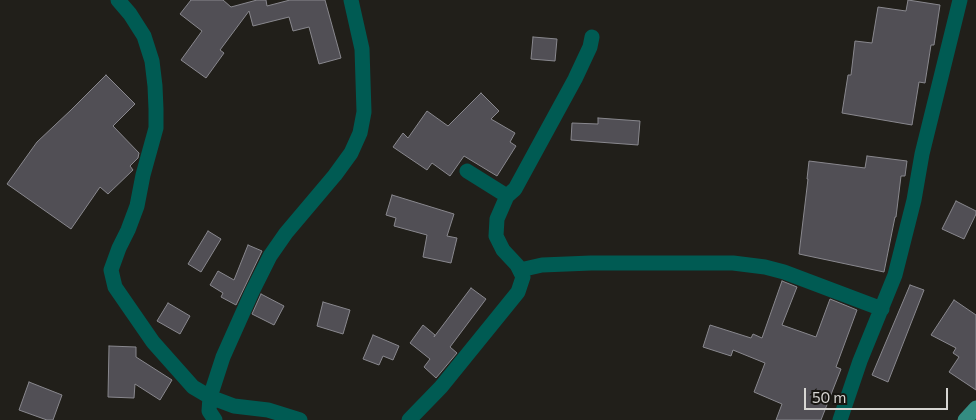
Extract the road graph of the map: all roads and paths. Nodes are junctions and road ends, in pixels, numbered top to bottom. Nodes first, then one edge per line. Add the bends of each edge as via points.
1 (118, 0) edge
2 (351, 0) edge
3 (960, 0) edge
4 (592, 38) dead end
5 (467, 171) dead end
6 (507, 196) junction
7 (520, 270) junction
8 (882, 308) junction
9 (210, 397) junction
10 (976, 408) edge
11 (214, 420) edge
12 (300, 420) edge
13 (409, 420) edge
14 (840, 420) edge
15 (965, 420) edge

1 - 9 street via 144,36 152,61 156,128 137,206 111,270 115,288 153,342 180,373 193,387
2 - 9 street via 362,49 364,112 360,133 335,175 270,256 239,318
3 - 8 street via 922,154 914,200 895,275
4 - 6 street via 575,79 516,189
5 - 6 street
6 - 7 street via 497,219 496,236
7 - 8 street via 542,265 591,263 733,263 784,272
7 - 13 street via 523,276 518,292 441,387
8 - 14 street
9 - 11 street via 209,411
9 - 12 street via 234,406 268,410
10 - 15 main road

